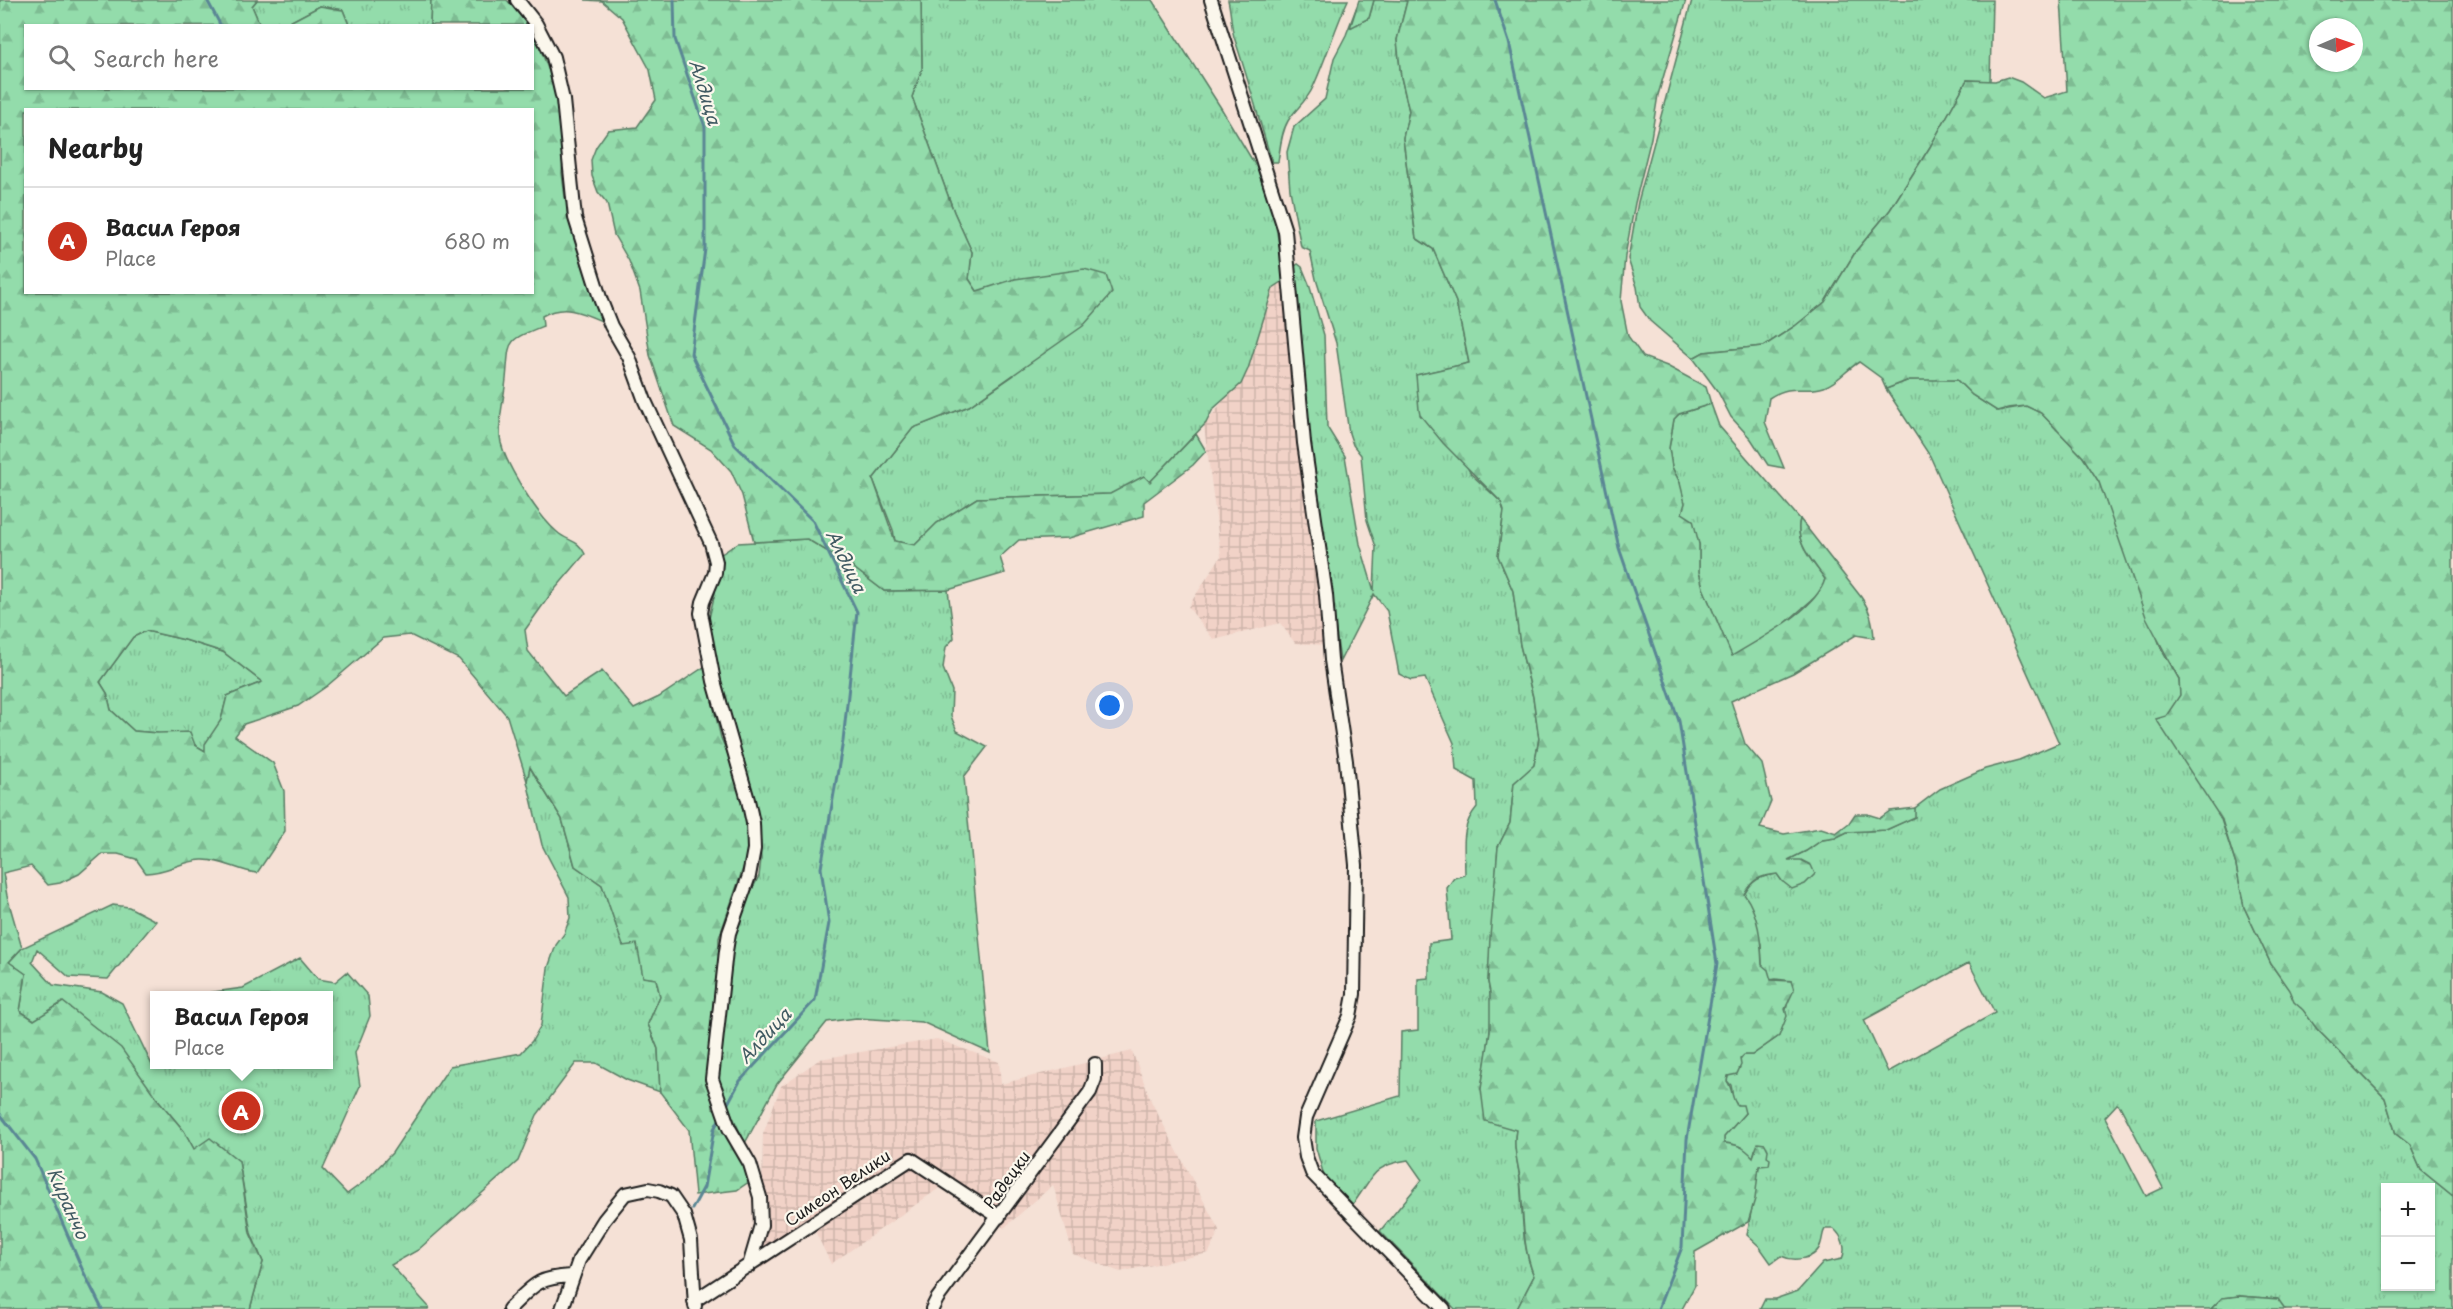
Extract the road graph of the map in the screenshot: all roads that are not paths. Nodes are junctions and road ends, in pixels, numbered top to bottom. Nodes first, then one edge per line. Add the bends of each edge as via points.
1 (518, 0) edge
2 (1211, 0) edge
3 (1095, 1064) dead end
4 (999, 1217) junction
5 (749, 1266) junction
6 (571, 1276) junction
7 (694, 1305) edge
8 (509, 1309) edge
9 (562, 1309) edge
10 (932, 1309) edge
11 (1444, 1309) edge

1 - 5 street via 553,57 563,100 575,218 601,301 711,543 716,562 701,613 714,681 748,800 754,849 729,933 712,1078 729,1128 750,1164 760,1197 761,1225
2 - 11 street via 1285,231 1304,443 1326,595 1356,865 1354,994 1350,1016 1306,1117 1306,1157 1312,1173
3 - 4 street, Радецки via 1090,1092
4 - 5 street, Симеон Велики via 911,1159
4 - 10 street, Радецки
5 - 7 street, Симеон Велики
6 - 7 street, Симеон Велики via 599,1228 625,1194 659,1191 679,1205 687,1225
6 - 8 street via 537,1282
6 - 9 street, Симеон Велики

